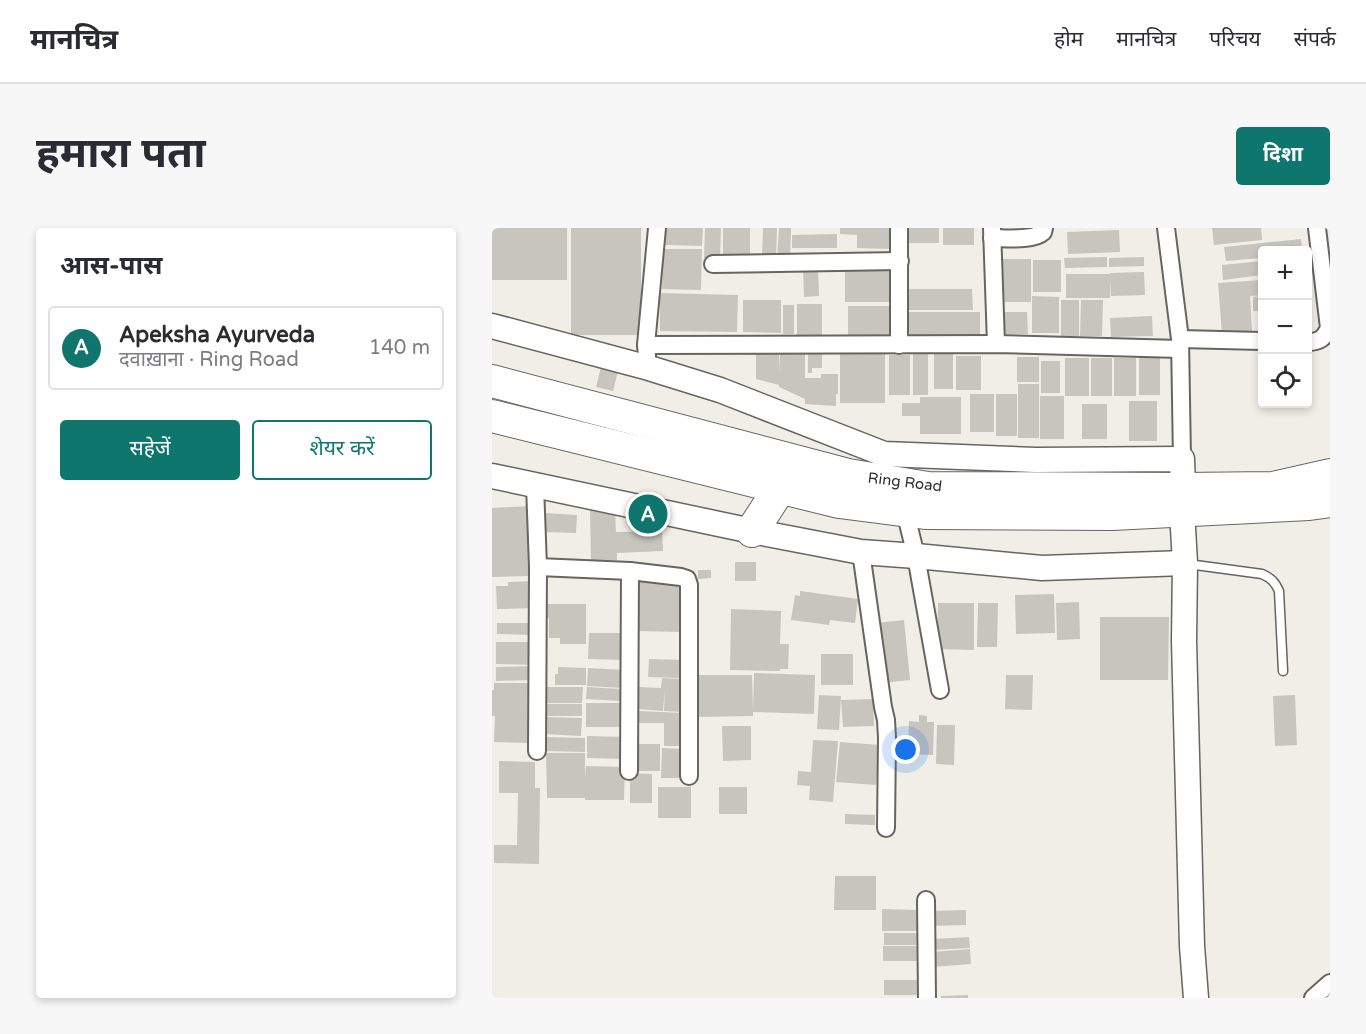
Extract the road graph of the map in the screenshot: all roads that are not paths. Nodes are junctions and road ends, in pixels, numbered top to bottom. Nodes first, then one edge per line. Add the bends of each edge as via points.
1 (657, 228) edge
2 (899, 228) edge
3 (1044, 228) edge
4 (1166, 228) edge
5 (1317, 228) edge
6 (992, 233) edge
7 (900, 261) junction
8 (713, 264) dead end
9 (492, 326) edge
10 (1258, 341) edge
11 (1312, 342) edge
12 (996, 344) junction
13 (1180, 344) junction
14 (899, 345) junction
15 (647, 357) junction
16 (492, 381) edge
17 (492, 416) edge
18 (492, 476) edge
19 (1330, 476) edge
20 (535, 485) junction
21 (1182, 487) junction
22 (780, 488) junction
23 (1330, 501) edge
24 (906, 511) junction
25 (752, 531) junction
26 (861, 552) junction
27 (916, 556) junction
28 (1185, 563) junction
29 (538, 567) junction
30 (630, 571) junction
31 (1283, 671) dead end
32 (940, 690) dead end
33 (537, 751) dead end
34 (629, 771) dead end
35 (689, 776) dead end
36 (886, 828) dead end
37 (926, 900) dead end
38 (1330, 983) edge
39 (927, 998) edge
40 (1196, 998) edge
41 (1313, 998) edge

1 - 15 street
2 - 7 street
3 - 6 street via 1032,238
4 - 13 street
5 - 11 street via 1329,328 1324,338
6 - 12 street
7 - 8 street
7 - 14 street
9 - 15 street
10 - 13 street
12 - 13 street
12 - 14 street
13 - 21 street
14 - 15 street
15 - 21 street via 884,454 1035,460
16 - 21 highway, Ring Road via 848,475 928,488
17 - 22 highway, Ring Road
18 - 20 street
19 - 21 highway, Ring Road via 1273,488
20 - 25 street
20 - 29 street
21 - 23 highway, Ring Road via 1309,504
21 - 24 highway, Ring Road via 1112,514
21 - 28 street
22 - 24 highway, Ring Road via 839,502
22 - 25 highway
24 - 27 street
25 - 26 street
26 - 27 street
26 - 36 street via 886,720
27 - 28 street via 1042,568
27 - 32 street
28 - 31 lane via 1262,574 1275,583 1279,591
28 - 40 street via 1191,923
29 - 30 street
29 - 33 street
30 - 34 street
30 - 35 street via 681,577 689,585
37 - 39 street
38 - 41 street

